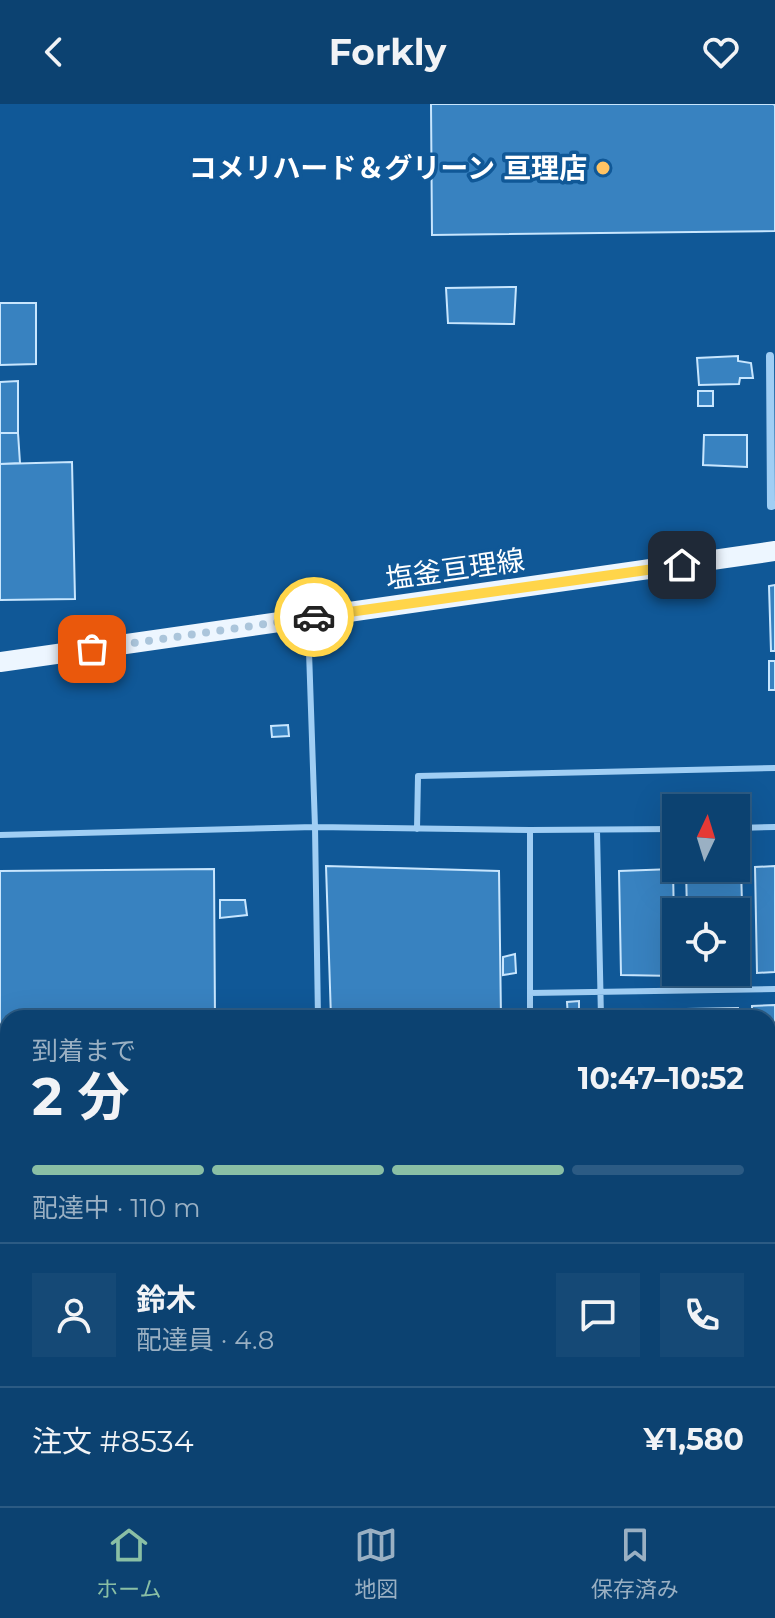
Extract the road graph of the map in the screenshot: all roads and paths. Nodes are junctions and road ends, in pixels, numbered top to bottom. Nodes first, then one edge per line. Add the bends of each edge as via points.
1 (770, 356) dead end
2 (775, 505) edge
3 (775, 551) edge
4 (308, 618) junction
5 (0, 662) edge
6 (775, 768) edge
7 (315, 827) junction
8 (775, 827) edge
9 (750, 828) edge
10 (417, 829) junction
11 (662, 829) edge
12 (530, 830) junction
13 (597, 831) junction
14 (0, 835) edge
15 (775, 989) edge
16 (530, 993) junction
17 (600, 993) junction
18 (318, 1010) edge
19 (530, 1010) edge
20 (601, 1010) edge

1 - 2 street via 771,506
3 - 4 main road, 塩釜亘理線
4 - 5 main road, 塩釜亘理線
4 - 7 lane
6 - 10 lane via 418,776
7 - 10 lane
7 - 14 lane
7 - 18 lane
8 - 9 lane
10 - 12 lane
11 - 13 lane
12 - 13 lane
12 - 16 lane
13 - 17 lane
15 - 17 lane
16 - 17 lane
16 - 19 lane
17 - 20 lane

